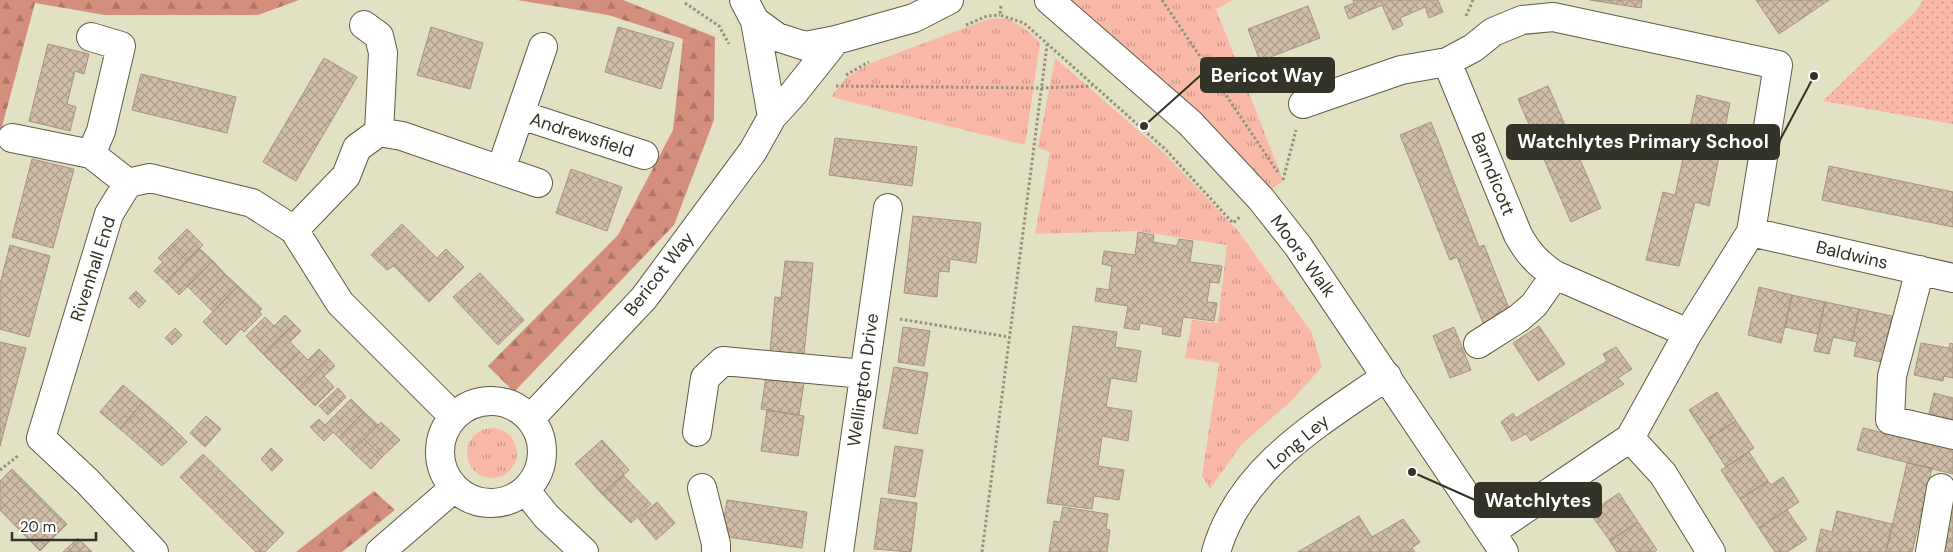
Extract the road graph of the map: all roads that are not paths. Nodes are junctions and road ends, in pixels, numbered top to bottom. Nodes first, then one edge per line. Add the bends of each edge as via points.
1 (950, 0) edge
2 (1046, 1) edge
3 (749, 10) edge
4 (364, 25) dead end
5 (92, 37) dead end
6 (836, 40) junction
7 (543, 48) dead end
8 (1447, 62) junction
9 (1303, 104) road end
10 (521, 115) junction
11 (772, 117) junction
12 (379, 132) junction
13 (12, 138) dead end
14 (91, 154) junction
15 (644, 155) dead end
16 (500, 169) junction
17 (128, 183) junction
18 (538, 183) dead end
19 (888, 208) dead end
20 (294, 230) junction
21 (1752, 232) junction
22 (1920, 270) junction
23 (1555, 275) junction
24 (1953, 278) edge
25 (1688, 333) junction
26 (1478, 344) dead end
27 (864, 374) junction
28 (1387, 376) junction
29 (454, 417) junction
30 (530, 419) junction
31 (697, 432) dead end
32 (1953, 435) edge
33 (1630, 438) junction
34 (454, 488) junction
35 (702, 488) dead end
36 (1941, 488) dead end
37 (526, 491) junction
38 (1498, 542) edge
39 (154, 552) edge
40 (380, 552) edge
41 (584, 552) edge
42 (716, 552) edge
43 (839, 552) edge
44 (1216, 552) edge
45 (1711, 552) edge
46 (1930, 552) edge

1 - 6 street via 914,18
2 - 28 street, Moors Walk via 1190,122 1261,199 1298,246
3 - 6 street via 777,37 805,46
3 - 11 street
4 - 12 street via 379,36 383,53
5 - 14 street via 120,46 102,132
6 - 11 street, Bericot Way
7 - 10 street, Andrewsfield
8 - 9 street via 1401,70
8 - 21 street via 1493,32 1522,20 1554,17 1778,65
8 - 23 street, Barndicott via 1518,235 1528,253
10 - 15 street, Andrewsfield
10 - 16 street, Andrewsfield
11 - 30 street, Bericot Way via 753,151 644,298
12 - 16 street via 402,136
12 - 20 street via 357,148 346,176
13 - 14 street
14 - 17 street
16 - 18 street
17 - 20 street via 150,178 252,203
17 - 39 street, Rivenhall End via 109,214 41,438
19 - 27 street, Wellington Drive
20 - 29 street via 340,303
21 - 22 street, Baldwins
21 - 25 street
22 - 24 street, Baldwins
22 - 32 street via 1892,376 1890,420
23 - 25 street, Barndicott
23 - 26 street via 1534,305
25 - 33 street
27 - 31 street via 723,361 704,378
27 - 43 street, Wellington Drive
28 - 38 street, Moors Walk
28 - 44 street, Long Ley via 1277,455 1240,499 1221,534
29 - 30 street via 468,407 484,402 501,402 517,408
29 - 34 street via 445,430 440,452 445,476
30 - 37 street via 538,432 542,463
33 - 38 street
33 - 45 street via 1663,474
34 - 37 street via 467,498 482,503 513,499
34 - 40 street
35 - 42 street
36 - 46 street
37 - 41 street via 546,516

